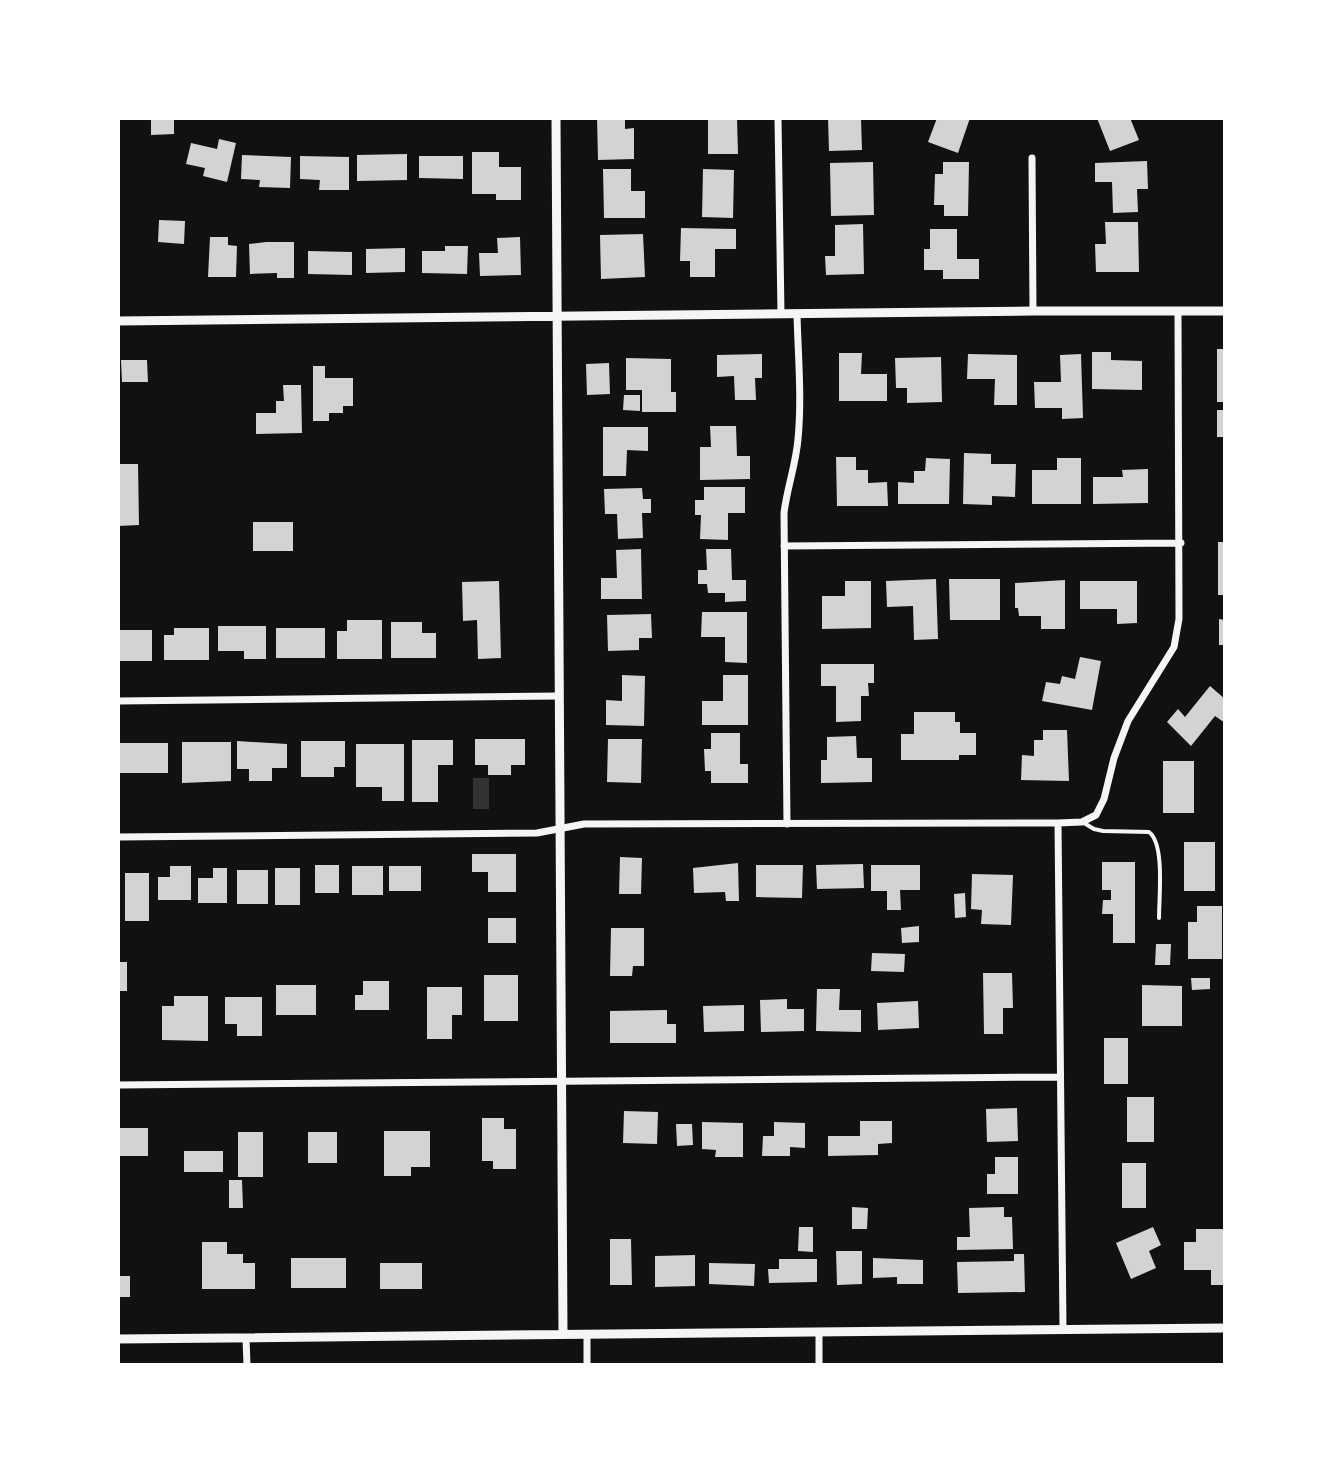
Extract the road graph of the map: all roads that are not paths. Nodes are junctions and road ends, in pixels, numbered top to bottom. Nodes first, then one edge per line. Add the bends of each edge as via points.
1 (556, 118) edge
2 (778, 118) edge
3 (1032, 158) dead end
4 (1033, 311) junction
5 (1225, 311) edge
6 (1178, 312) junction
7 (781, 314) junction
8 (797, 314) junction
9 (557, 316) junction
10 (118, 321) edge
11 (1181, 543) junction
12 (784, 546) junction
13 (559, 696) junction
14 (118, 701) edge
15 (1082, 822) junction
16 (1058, 823) junction
17 (787, 824) junction
18 (561, 829) junction
19 (118, 837) edge
20 (1159, 918) dead end
21 (1059, 1077) junction
22 (562, 1080) junction
23 (118, 1085) edge
24 (1063, 1328) junction
25 (1225, 1328) edge
26 (819, 1332) junction
27 (563, 1334) junction
28 (587, 1334) junction
29 (246, 1338) junction
30 (118, 1339) edge
31 (247, 1365) edge
32 (587, 1365) edge
33 (819, 1365) edge

1 - 9 street
2 - 7 street
3 - 4 street
4 - 6 street
4 - 8 street
5 - 6 street
6 - 11 street
7 - 8 street
7 - 9 street
8 - 12 street via 798,443 787,488
9 - 10 street
9 - 13 street
11 - 12 street
11 - 15 street via 1174,647 1128,721 1096,815
12 - 17 street
13 - 14 street
13 - 18 street
15 - 16 street
15 - 20 lane via 1094,829 1155,836
16 - 17 street
16 - 21 street
17 - 18 street via 584,824
18 - 19 street
18 - 22 street
21 - 22 street
21 - 24 street
22 - 23 street
22 - 27 street
24 - 25 street
24 - 26 street
26 - 28 street
26 - 33 street
27 - 28 street
27 - 29 street
28 - 32 street
29 - 30 street
29 - 31 street

